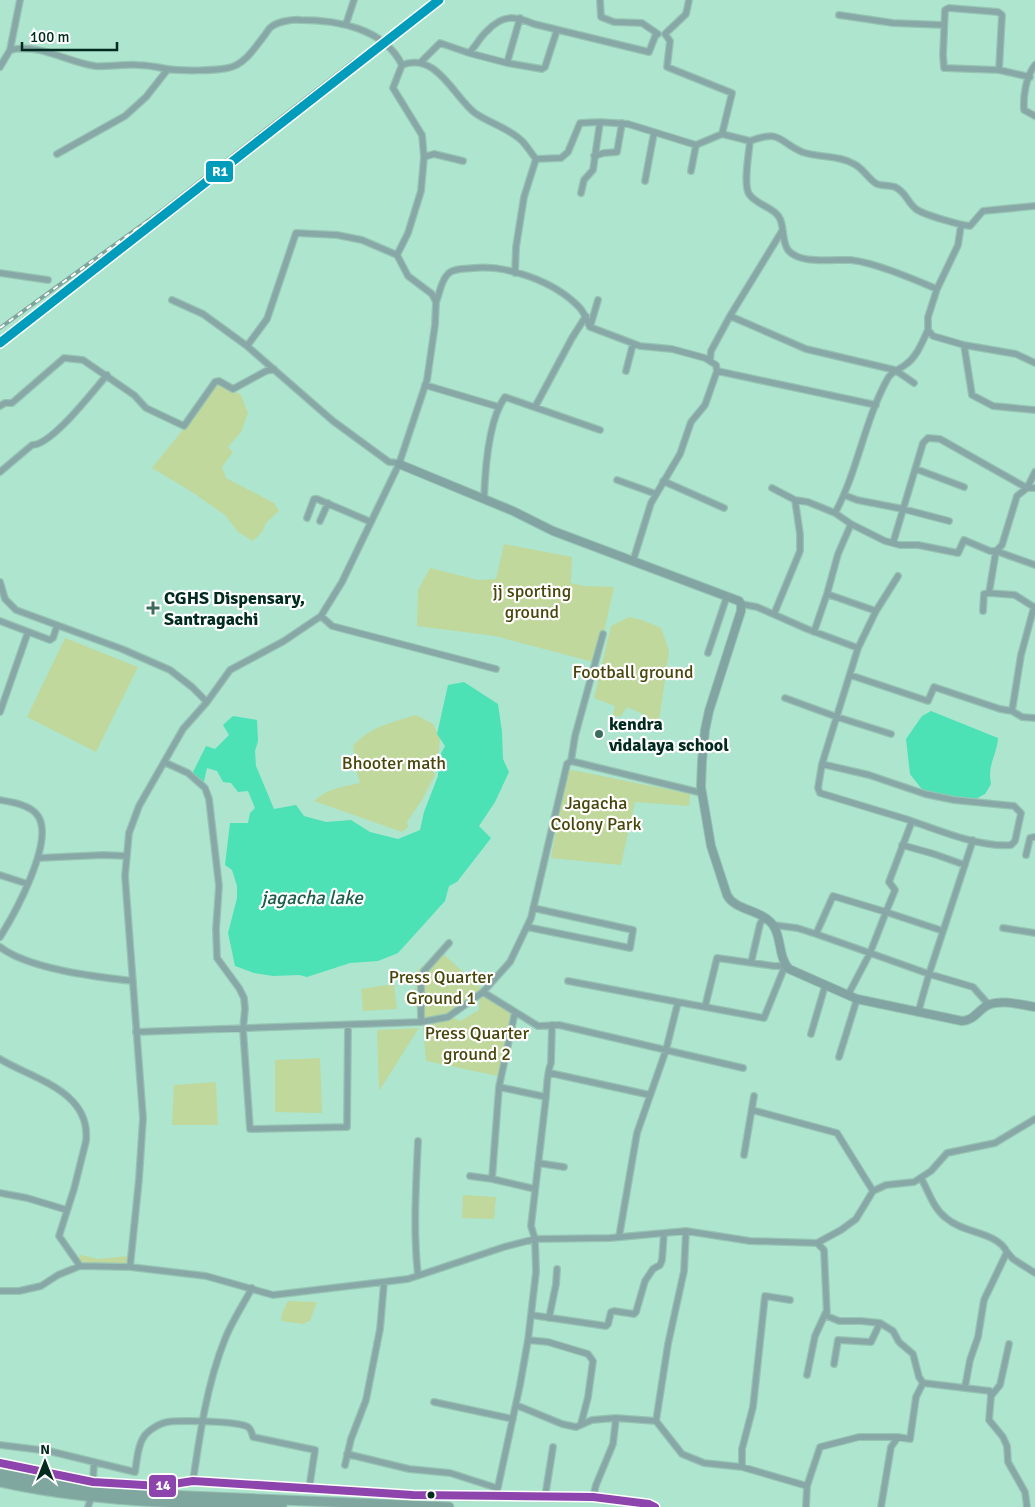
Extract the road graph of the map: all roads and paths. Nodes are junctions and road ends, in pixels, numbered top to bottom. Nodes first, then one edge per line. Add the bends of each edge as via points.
1 (20, 0) edge
2 (354, 0) edge
3 (600, 0) edge
4 (690, 0) edge
5 (839, 15) dead end
6 (520, 18) junction
7 (346, 24) junction
8 (943, 25) junction
9 (557, 30) junction
10 (656, 34) junction
11 (665, 34) junction
12 (10, 50) junction
13 (470, 53) junction
14 (420, 63) junction
15 (507, 63) junction
16 (1035, 64) edge
17 (402, 65) junction
18 (0, 67) edge
19 (168, 69) junction
20 (999, 70) junction
21 (1030, 77) junction
22 (1035, 116) edge
23 (600, 122) junction
24 (622, 124) junction
25 (654, 133) junction
26 (722, 134) junction
27 (750, 141) junction
28 (696, 145) junction
29 (57, 154) dead end
30 (594, 156) junction
31 (424, 157) junction
32 (536, 159) junction
33 (463, 161) dead end
34 (691, 171) dead end
35 (645, 181) dead end
36 (581, 193) dead end
37 (1035, 206) edge
38 (961, 225) junction
39 (782, 231) junction
40 (397, 255) junction
41 (0, 273) edge
42 (515, 273) junction
43 (48, 280) dead end
44 (937, 289) junction
45 (172, 300) dead end
46 (598, 300) dead end
47 (436, 302) junction
48 (586, 316) junction
49 (730, 316) junction
50 (590, 327) junction
51 (928, 330) junction
52 (633, 344) junction
53 (964, 345) junction
54 (247, 346) junction
55 (710, 360) junction
56 (1035, 363) edge
57 (274, 369) junction
58 (895, 370) junction
59 (626, 371) dead end
60 (718, 371) junction
61 (107, 375) junction
62 (914, 383) dead end
63 (426, 385) junction
64 (876, 405) junction
65 (0, 406) edge
66 (499, 407) junction
67 (535, 407) junction
68 (1035, 410) edge
69 (600, 430) dead end
70 (400, 464) junction
71 (916, 469) junction
72 (0, 472) edge
73 (1035, 472) edge
74 (617, 480) dead end
75 (663, 481) junction
76 (964, 487) dead end
77 (772, 488) dead end
78 (1027, 488) junction
79 (1035, 488) edge
80 (656, 494) junction
81 (844, 495) junction
82 (484, 499) junction
83 (795, 500) junction
84 (328, 503) junction
85 (724, 508) dead end
86 (903, 509) junction
87 (834, 514) junction
88 (307, 518) dead end
89 (320, 520) dead end
90 (949, 521) dead end
91 (371, 522) junction
92 (850, 524) junction
93 (893, 543) junction
94 (996, 551) junction
95 (633, 561) junction
96 (1035, 565) edge
97 (898, 576) dead end
98 (0, 582) edge
99 (989, 593) junction
100 (828, 594) junction
101 (726, 596) junction
102 (741, 604) junction
103 (983, 611) dead end
104 (876, 612) junction
105 (774, 614) junction
106 (321, 616) junction
107 (0, 621) edge
108 (57, 626) junction
109 (28, 632) junction
110 (814, 632) junction
111 (603, 634) dead end
112 (858, 648) junction
113 (708, 652) dead end
114 (496, 669) dead end
115 (850, 675) junction
116 (785, 698) dead end
117 (207, 702) junction
118 (2, 703) edge
119 (1012, 711) junction
120 (0, 712) edge
121 (837, 717) junction
122 (1035, 718) edge
123 (891, 734) dead end
124 (164, 762) junction
125 (571, 762) junction
126 (822, 764) junction
127 (702, 793) junction
128 (0, 800) edge
129 (912, 821) junction
130 (1035, 838) edge
131 (973, 840) junction
132 (902, 845) junction
133 (1026, 855) dead end
134 (127, 856) junction
135 (38, 858) junction
136 (965, 866) junction
137 (0, 875) edge
138 (28, 884) junction
139 (533, 908) junction
140 (886, 912) junction
141 (764, 917) junction
142 (773, 925) junction
143 (527, 927) junction
144 (1003, 928) dead end
145 (943, 931) junction
146 (1035, 933) edge
147 (816, 934) junction
148 (0, 937) edge
149 (449, 943) dead end
150 (0, 946) edge
151 (870, 953) junction
152 (751, 963) junction
153 (785, 966) junction
154 (929, 974) junction
155 (133, 981) junction
156 (568, 981) dead end
157 (825, 986) junction
158 (483, 992) junction
159 (848, 996) junction
160 (857, 999) junction
161 (678, 1002) junction
162 (989, 1005) junction
163 (705, 1007) junction
164 (1035, 1007) edge
165 (515, 1012) junction
166 (918, 1013) junction
167 (421, 1022) junction
168 (348, 1025) junction
169 (552, 1025) junction
170 (244, 1029) junction
171 (136, 1032) junction
172 (810, 1034) dead end
173 (666, 1050) junction
174 (839, 1057) dead end
175 (0, 1059) edge
176 (743, 1068) dead end
177 (550, 1073) junction
178 (498, 1087) junction
179 (650, 1095) junction
180 (754, 1096) dead end
181 (546, 1097) junction
182 (752, 1110) junction
183 (1035, 1119) edge
184 (418, 1141) dead end
185 (744, 1155) dead end
186 (538, 1163) junction
187 (564, 1167) dead end
188 (470, 1176) dead end
189 (921, 1178) junction
190 (492, 1179) junction
191 (535, 1189) junction
192 (873, 1191) junction
193 (0, 1193) edge
194 (67, 1210) junction
195 (686, 1231) junction
196 (664, 1233) junction
197 (619, 1237) junction
198 (535, 1240) junction
199 (817, 1243) junction
200 (1007, 1252) junction
201 (80, 1266) junction
202 (130, 1267) junction
203 (557, 1269) dead end
204 (1035, 1273) edge
205 (418, 1276) junction
206 (384, 1283) junction
207 (252, 1288) junction
208 (0, 1291) edge
209 (790, 1300) dead end
210 (826, 1312) junction
211 (531, 1315) junction
212 (549, 1318) junction
213 (880, 1323) junction
214 (528, 1340) junction
215 (1009, 1344) dead end
216 (834, 1364) dead end
217 (807, 1375) dead end
218 (924, 1382) junction
219 (965, 1387) junction
220 (991, 1396) junction
221 (434, 1402) dead end
222 (516, 1405) junction
223 (616, 1418) junction
224 (513, 1419) junction
225 (202, 1421) junction
226 (656, 1421) junction
227 (581, 1424) junction
228 (898, 1437) junction
229 (0, 1445) edge
230 (553, 1447) dead end
231 (348, 1454) junction
232 (94, 1462) junction
233 (0, 1463) edge
234 (345, 1465) dead end
235 (742, 1468) junction
236 (0, 1474) edge
237 (194, 1481) junction
238 (0, 1482) edge
239 (807, 1486) junction
240 (497, 1488) junction
241 (309, 1489) junction
242 (93, 1490) junction
243 (496, 1496) junction
244 (545, 1497) junction
245 (593, 1497) junction
246 (88, 1507) edge
247 (282, 1507) edge
248 (449, 1507) edge
249 (656, 1507) edge
250 (806, 1507) edge
251 (881, 1507) edge
252 (1027, 1507) edge

1 - 12 street
2 - 7 street
3 - 10 street via 601,17 614,22 642,23
4 - 11 street via 686,14
5 - 8 street via 893,23
6 - 9 street
6 - 13 street via 507,18 496,23
6 - 15 street
7 - 17 street via 380,40 398,56
7 - 19 street via 298,19 284,22 270,28 237,65
8 - 20 street via 944,68
8 - 20 street via 945,10 949,8 1002,15
9 - 10 street via 649,52
9 - 15 street via 542,69
10 - 11 street
11 - 26 street via 670,41 667,67 732,93
12 - 18 street
12 - 19 street via 38,50 97,66 152,65
13 - 14 street via 440,42
13 - 15 street
14 - 17 street
14 - 32 street via 444,76 474,112 521,140
16 - 21 street
17 - 31 street via 393,88 422,134
19 - 29 street via 126,116
20 - 21 street
21 - 22 street via 1024,92 1024,110
23 - 24 street
23 - 30 street
23 - 32 street via 580,123 568,152 561,158
24 - 25 street
24 - 30 street via 617,152
25 - 28 street
25 - 35 street
26 - 27 street
26 - 28 street
27 - 38 street via 760,137 781,138 803,152 854,163 876,184 904,192 917,210
27 - 39 street via 749,194 780,218
28 - 34 street
30 - 36 street via 593,170 584,180
31 - 33 street via 434,154
31 - 40 street via 420,191 408,232
32 - 42 street via 524,197
37 - 38 street via 983,211 970,226
38 - 44 street via 958,245
39 - 44 street via 788,250 796,257 852,260
39 - 49 street
40 - 47 street via 408,276 432,294
40 - 54 street via 362,240 296,233 267,319
41 - 43 street
42 - 47 street via 479,268 453,270 448,274
42 - 48 street via 550,285
44 - 51 street via 928,317
45 - 54 street via 202,314
46 - 50 street
47 - 63 street
48 - 50 street
48 - 67 street
49 - 55 street via 711,351
49 - 58 street via 806,349
50 - 52 street
51 - 53 street via 933,336
51 - 58 street via 914,356 905,366
52 - 55 street via 672,349
52 - 59 street
53 - 56 street via 1016,354
53 - 68 street via 972,395 993,406
54 - 57 street
55 - 60 street
57 - 61 street via 233,389 214,382 184,426 146,408
57 - 70 street via 333,421 389,462
58 - 62 street
58 - 64 street via 888,376
60 - 64 street
60 - 75 street via 705,405 692,422 680,454
61 - 65 street via 83,360 64,358 12,403
61 - 72 street via 59,430 32,445
63 - 66 street
63 - 70 street
64 - 81 street
66 - 67 street via 506,397
66 - 82 street via 485,474
67 - 69 street
70 - 82 main road
70 - 91 street
71 - 76 street
71 - 78 street via 923,443 928,438 940,439
71 - 86 street
73 - 78 street
74 - 80 street
75 - 80 street
75 - 85 street
77 - 83 street
78 - 79 street
78 - 94 street via 1017,496 1002,545
80 - 95 street
81 - 86 street
81 - 87 street
82 - 95 main road via 553,531
83 - 87 street via 808,502
83 - 105 street via 800,551
84 - 88 street via 314,499
84 - 89 street
84 - 91 street
86 - 90 street
86 - 93 street
87 - 92 street
91 - 106 street via 342,582
92 - 93 street
92 - 100 street
93 - 94 street via 958,553 964,540
94 - 96 street
94 - 99 street
95 - 101 main road
97 - 104 street
98 - 108 street via 5,598 16,610
99 - 103 street via 984,594
99 - 119 street via 1014,595 1034,607 1021,655
100 - 104 street
100 - 110 street
101 - 102 main road
101 - 113 street
102 - 105 street via 757,606
102 - 127 main road via 705,730
104 - 112 street
105 - 110 street
106 - 114 street via 332,626
106 - 117 street via 284,641 230,670
107 - 109 street
108 - 109 street via 50,640
108 - 117 street via 170,670
109 - 118 street
110 - 112 street
111 - 125 street
112 - 115 street
115 - 119 street via 928,701 934,687
115 - 121 street
116 - 121 street
117 - 124 street via 183,729
118 - 120 street
119 - 122 street via 1022,717
121 - 123 street
121 - 126 street
124 - 134 street via 139,806 129,833
124 - 170 street via 188,773 205,788 210,799 219,886 217,958 244,998
125 - 127 street
125 - 139 street via 567,764
126 - 129 street via 820,793
126 - 131 street via 869,775 924,794 1014,806 1021,813 1015,841 1011,845
127 - 141 main road via 711,846 727,895 734,903
128 - 135 street via 29,808 38,815 41,840
129 - 131 street
129 - 132 street
130 - 133 street via 1030,838
131 - 136 street
132 - 136 street
132 - 140 street via 889,882 895,890
134 - 135 street
134 - 155 street via 125,876
135 - 138 street
136 - 145 street
137 - 138 street
138 - 148 street
139 - 143 street
139 - 143 street via 633,930 630,948
140 - 145 street
140 - 147 street via 833,896
140 - 151 street
141 - 142 main road
141 - 152 street
142 - 147 street
142 - 153 main road
143 - 158 street via 510,962
144 - 146 street
145 - 154 street
147 - 151 street
149 - 167 street via 421,978
150 - 155 street via 23,960 98,977
151 - 154 street
151 - 159 street
152 - 153 street
152 - 163 street via 718,958
153 - 157 main road
153 - 163 street via 764,1018
154 - 162 street via 973,987
154 - 166 street
155 - 171 street
156 - 161 street
157 - 159 main road
157 - 172 street
158 - 165 street
158 - 167 street via 448,1017
159 - 160 main road
160 - 166 main road
160 - 174 street
161 - 163 street
161 - 173 street
162 - 164 main road via 1001,1003
162 - 166 main road via 968,1021
165 - 169 street via 538,1026
165 - 178 street
167 - 168 street
168 - 170 street
168 - 170 street via 347,1127 250,1129
169 - 173 street
169 - 177 street
170 - 171 street
171 - 202 street via 143,1118
173 - 176 street
173 - 179 street
175 - 194 street via 58,1088 77,1106 82,1116 86,1141
177 - 179 street
177 - 181 street
178 - 181 street
178 - 190 street
179 - 197 street via 637,1134
180 - 182 street
181 - 186 street
182 - 185 street
182 - 192 street via 837,1133
183 - 189 street via 995,1143 947,1153
184 - 205 street via 415,1253
186 - 187 street
186 - 191 street
188 - 190 street
189 - 192 street
189 - 200 street via 934,1204 947,1219 996,1239
190 - 191 street
191 - 198 street via 531,1226
192 - 199 street via 856,1219
193 - 194 street
194 - 201 street via 59,1236
195 - 196 street
195 - 199 street via 750,1241
195 - 226 street via 684,1271
196 - 197 street
196 - 212 street via 662,1260 645,1281 634,1314 611,1312 606,1326
197 - 198 street
198 - 205 street
198 - 211 street via 536,1272
199 - 210 street via 824,1250
200 - 204 street
200 - 219 street via 984,1300
201 - 202 street
201 - 208 street via 41,1286
202 - 207 street via 206,1276
203 - 212 street
205 - 206 street
206 - 207 street via 273,1295
206 - 231 street via 380,1329 366,1400
207 - 225 street via 225,1338
209 - 235 street via 766,1296 753,1407 742,1449
210 - 213 street via 840,1321
210 - 217 street via 815,1336
211 - 212 street
211 - 214 street
213 - 216 street via 871,1342 838,1340
213 - 218 street via 893,1331 899,1342 913,1354 919,1377
214 - 222 street
214 - 227 street via 548,1342 588,1354 593,1361
215 - 220 street via 1000,1385
218 - 219 street
218 - 228 street via 916,1397 910,1439
219 - 220 street via 990,1391
220 - 252 street via 988,1420 1003,1437 1008,1462 1025,1492
221 - 224 street
222 - 224 street
222 - 227 street via 562,1424 576,1427
223 - 226 street
223 - 227 street
223 - 245 street via 613,1444
224 - 240 street
225 - 232 street via 166,1422 148,1431 142,1438 135,1472
225 - 237 street
225 - 241 street via 247,1426 252,1437 315,1450
226 - 235 street via 682,1454 704,1463
228 - 239 street via 859,1437 820,1447
228 - 251 street via 891,1447
229 - 232 street via 49,1451
230 - 244 street
231 - 234 street
231 - 240 street via 409,1469 450,1473
232 - 242 street
233 - 242 street
235 - 239 street
236 - 242 highway
237 - 241 street
237 - 242 street
238 - 242 highway via 24,1488
239 - 250 street
240 - 243 street
241 - 243 street
242 - 246 street
242 - 247 highway
242 - 248 highway
243 - 244 street
244 - 245 street
245 - 249 street

